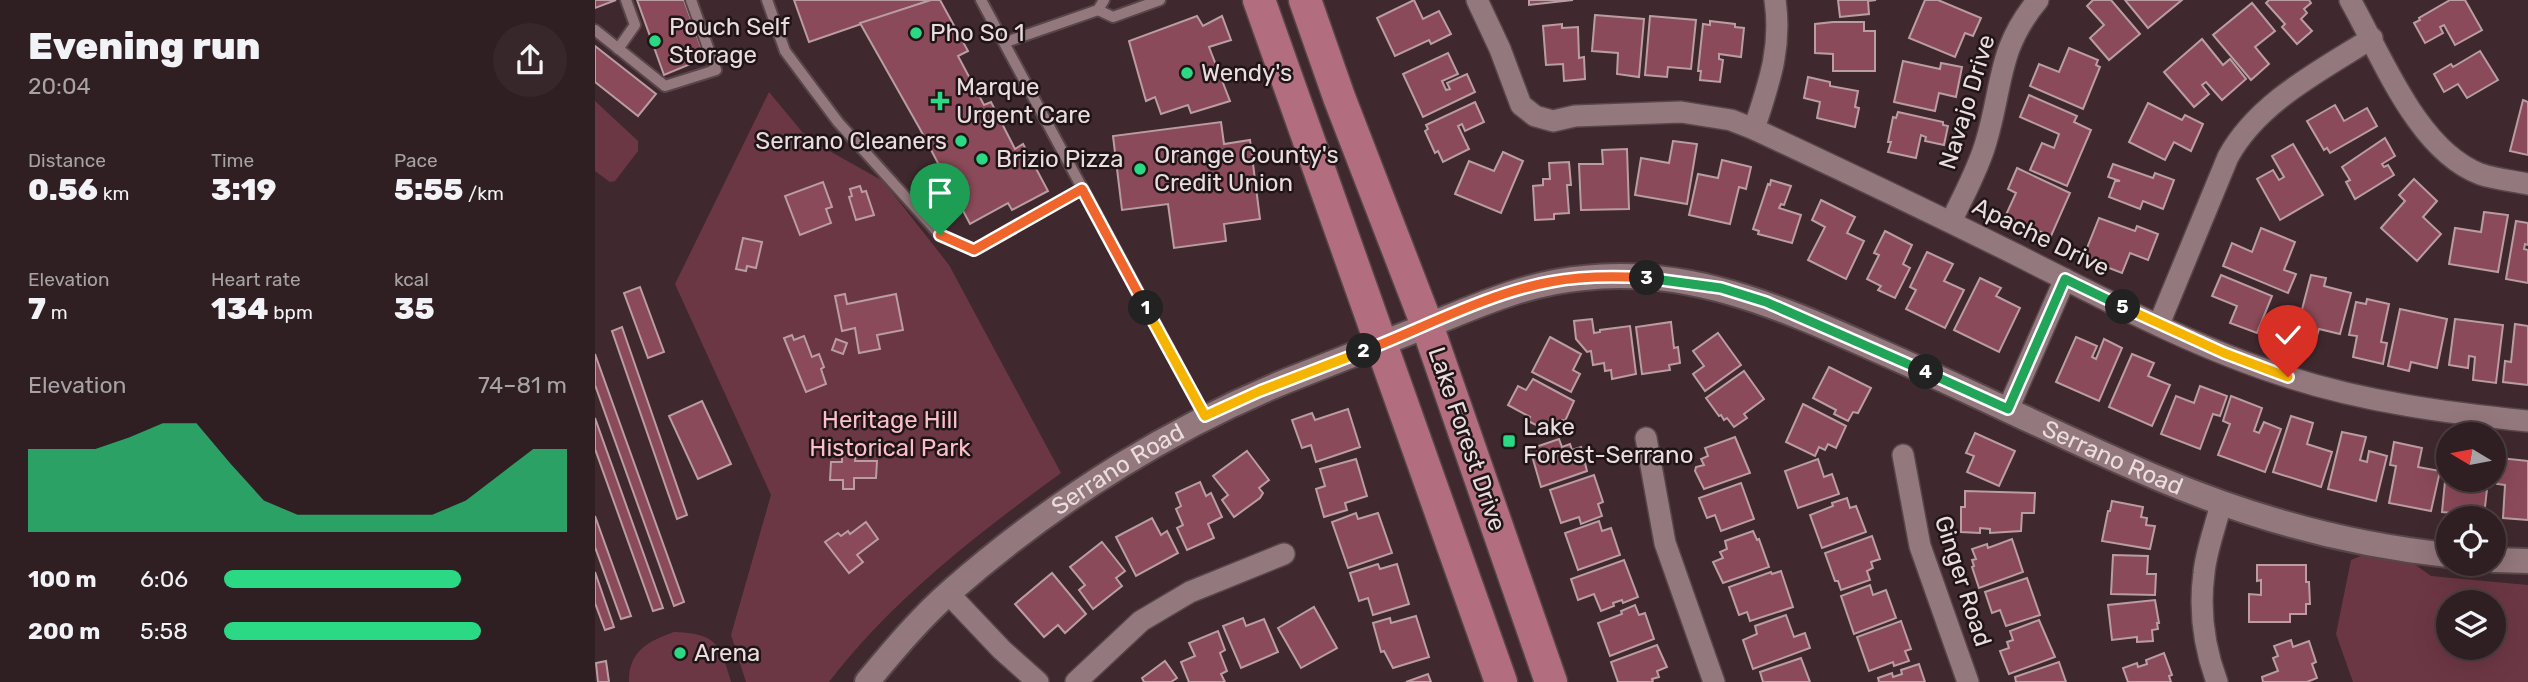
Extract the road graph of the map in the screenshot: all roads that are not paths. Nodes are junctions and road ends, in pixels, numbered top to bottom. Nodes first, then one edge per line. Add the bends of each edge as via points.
1 (626, 0) edge
2 (691, 0) edge
3 (767, 0) edge
4 (981, 0) edge
5 (1160, 0) edge
6 (1259, 0) edge
7 (1305, 0) edge
8 (1477, 0) edge
9 (1775, 0) edge
10 (2038, 0) edge
11 (2350, 0) edge
12 (1101, 5) edge
13 (595, 30) edge
14 (2372, 38) junction
15 (1006, 42) junction
16 (618, 49) junction
17 (1754, 129) junction
18 (2528, 184) edge
19 (1082, 189) junction
20 (1951, 222) junction
21 (2065, 279) junction
22 (2158, 324) junction
23 (1427, 325) junction
24 (1381, 344) junction
25 (2008, 409) junction
26 (1205, 416) junction
27 (2528, 421) edge
28 (1646, 438) dead end
29 (1903, 455) dead end
30 (2221, 503) junction
31 (1284, 554) dead end
32 (2436, 554) edge
33 (2506, 560) edge
34 (2528, 561) edge
35 (948, 593) junction
36 (867, 682) edge
37 (1038, 682) edge
38 (1076, 682) edge
39 (1501, 682) edge
40 (1552, 682) edge
41 (1714, 682) edge
42 (1968, 682) edge
43 (2217, 682) edge

1 - 16 lane via 635,24
2 - 16 lane via 716,70 665,86
3 - 19 lane via 785,51 838,122 940,235 974,250
4 - 15 lane
5 - 12 lane via 1113,17
6 - 24 main road, Lake Forest Drive
7 - 23 main road, Lake Forest Drive
8 - 17 street, Apache Drive via 1521,105 1535,116 1553,121 1681,112 1731,120
9 - 17 street via 1776,54
10 - 20 street, Navajo Drive via 2008,48 1986,141
11 - 14 street
12 - 15 lane
13 - 16 lane
14 - 18 street via 2429,138 2479,174
14 - 22 street via 2293,89 2238,138
15 - 19 lane
17 - 20 street, Apache Drive
19 - 26 lane
20 - 21 street, Apache Drive
21 - 22 street, Apache Drive
21 - 25 street
22 - 27 street, Apache Drive via 2313,384 2448,413
23 - 24 street, Serrano Road
23 - 25 street, Serrano Road via 1549,282 1588,277 1675,280 1766,302
23 - 40 main road, Lake Forest Drive
24 - 26 street, Serrano Road
24 - 39 main road, Lake Forest Drive
25 - 30 street, Serrano Road
26 - 35 street, Serrano Road via 1050,513
28 - 41 street via 1665,543
29 - 42 street, Ginger Road via 1920,546
30 - 32 street, Serrano Road via 2318,531
30 - 43 street via 2204,571 2202,619
31 - 38 street via 1189,592 1141,621
33 - 34 street
35 - 36 street, Serrano Road
35 - 37 street

